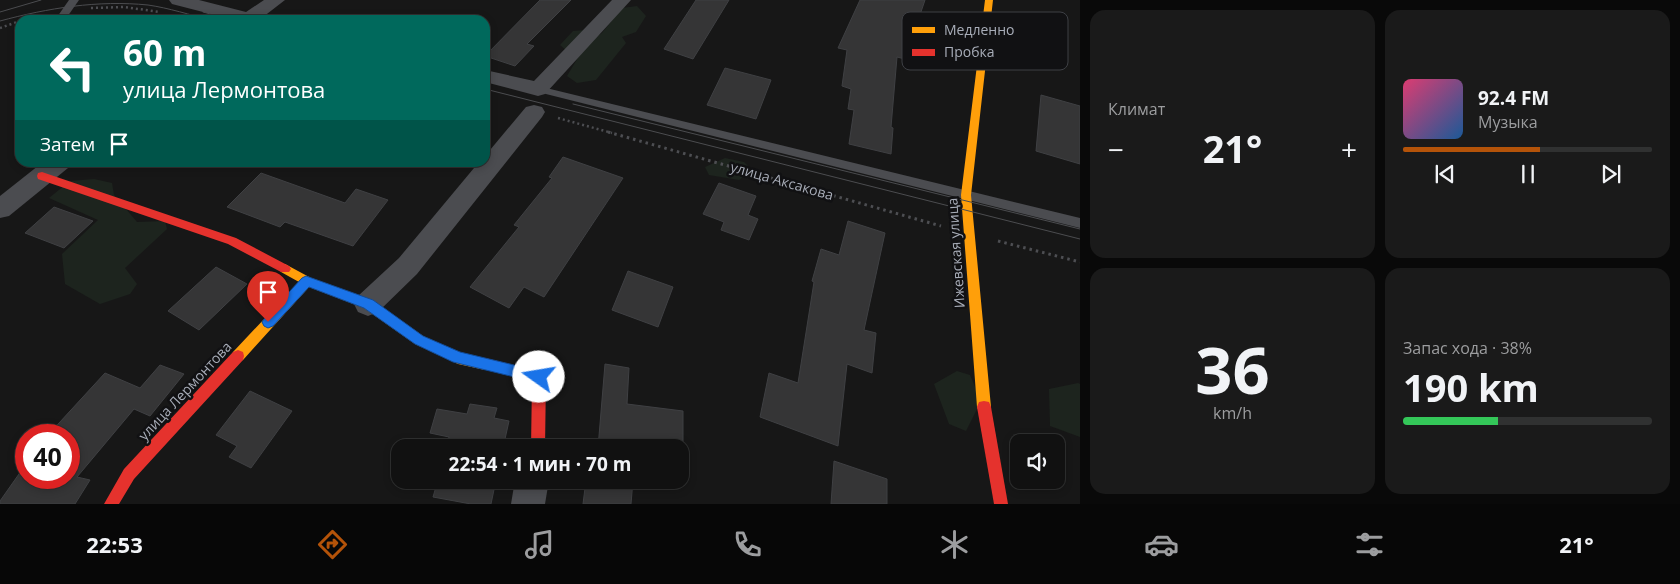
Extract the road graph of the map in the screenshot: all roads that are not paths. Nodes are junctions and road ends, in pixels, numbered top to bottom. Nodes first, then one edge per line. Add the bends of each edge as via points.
1 (74, 0) edge
2 (178, 0) edge
3 (276, 0) edge
4 (622, 0) edge
5 (64, 15) edge
6 (235, 15) edge
7 (255, 15) edge
8 (981, 70) edge
9 (490, 78) edge
10 (536, 100) junction
11 (490, 160) edge
12 (484, 167) edge
13 (51, 169) edge
14 (966, 195) junction
15 (0, 209) edge
16 (1080, 224) edge
17 (306, 281) junction
18 (368, 304) junction
19 (538, 439) edge
20 (530, 489) edge
21 (111, 504) edge
22 (528, 504) edge
23 (1001, 504) edge

1 - 5 lane
2 - 6 street
3 - 7 street
4 - 10 street
8 - 14 street, Ижевская улица
9 - 10 street, улица Аксакова
10 - 11 street
10 - 14 lane, улица Аксакова
12 - 18 street via 408,266
13 - 15 street
13 - 17 street via 232,242
14 - 16 lane, улица Аксакова
14 - 23 street, Ижевская улица via 986,425
17 - 18 street
17 - 21 street, улица Лермонтова via 129,474
18 - 19 street via 419,340 458,358 539,377
20 - 22 street

